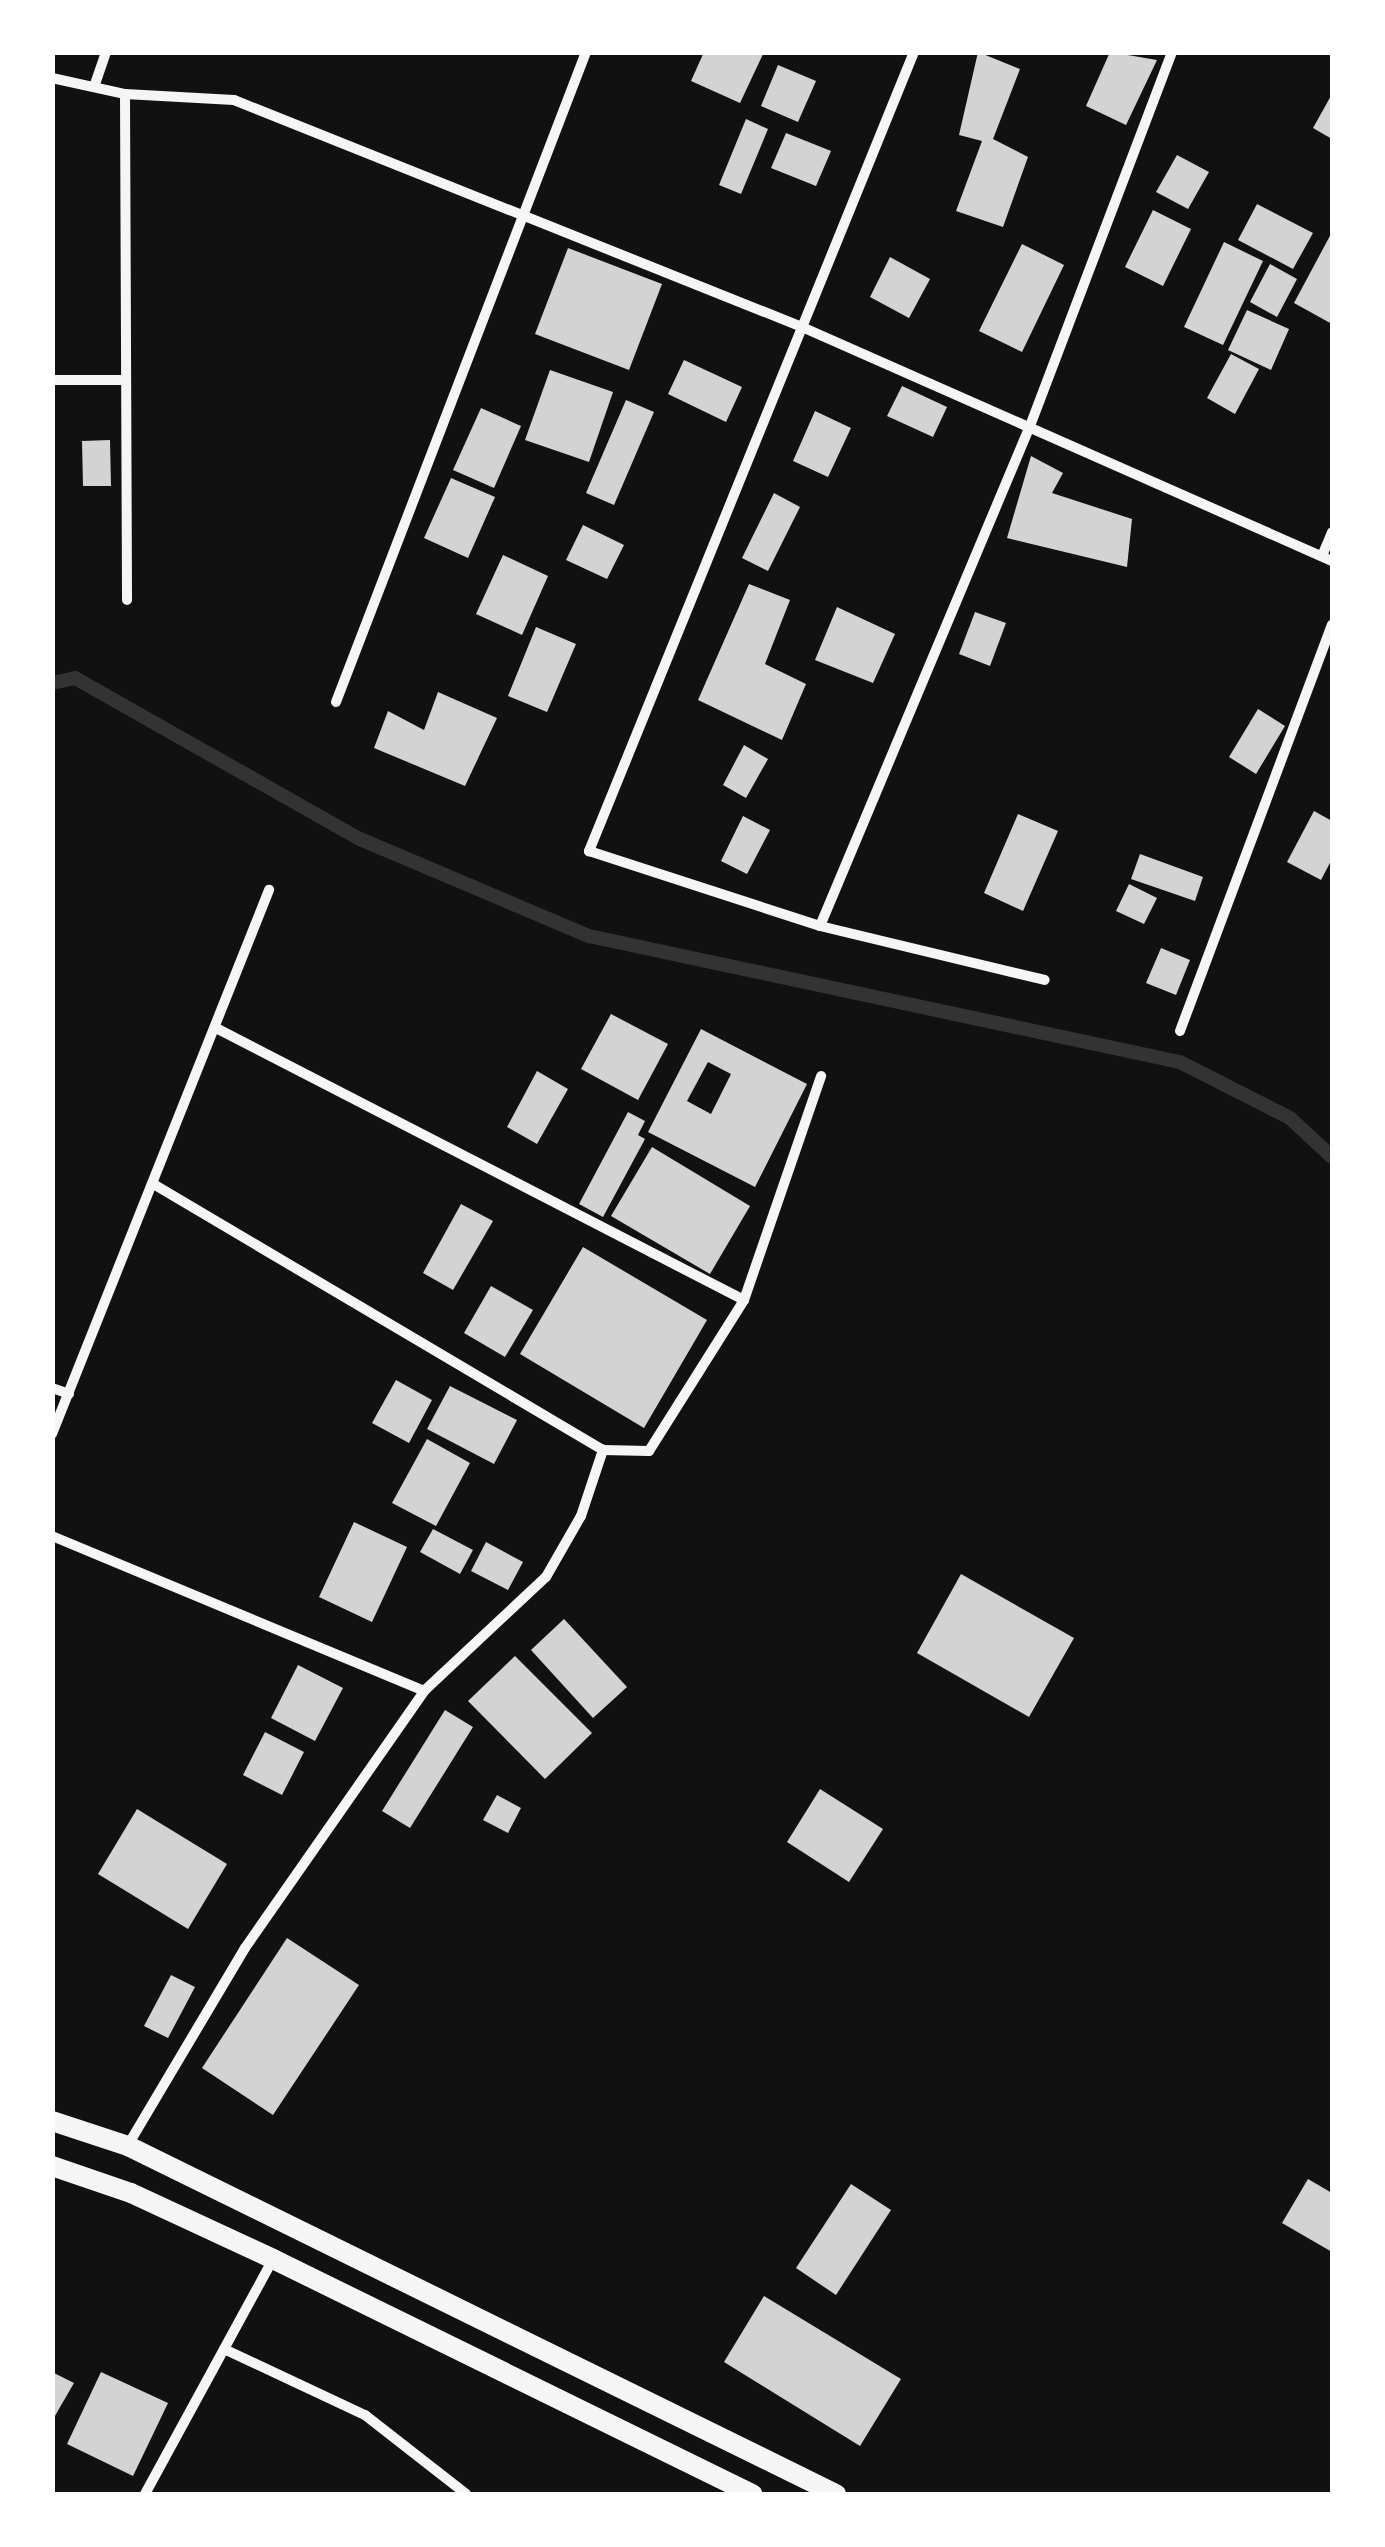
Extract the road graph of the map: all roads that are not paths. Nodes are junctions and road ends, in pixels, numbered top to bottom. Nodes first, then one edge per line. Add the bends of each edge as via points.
1 (106, 52) edge
2 (586, 52) edge
3 (914, 52) edge
4 (1172, 52) edge
5 (52, 78) edge
6 (94, 87) junction
7 (124, 94) junction
8 (524, 215) junction
9 (802, 327) junction
10 (52, 380) edge
11 (126, 380) junction
12 (1030, 426) junction
13 (1332, 532) edge
14 (1328, 559) edge
15 (127, 600) dead end
16 (1332, 624) edge
17 (336, 702) dead end
18 (268, 890) dead end
19 (820, 926) junction
20 (1045, 980) dead end
21 (216, 1028) junction
22 (1180, 1031) dead end
23 (822, 1076) dead end
24 (154, 1186) junction
25 (744, 1300) junction
26 (52, 1388) edge
27 (69, 1394) junction
28 (52, 1434) edge
29 (603, 1450) junction
30 (52, 1536) edge
31 (424, 1692) junction
32 (52, 2120) edge
33 (128, 2146) junction
34 (52, 2166) edge
35 (273, 2259) junction
36 (224, 2349) junction
37 (145, 2494) edge
38 (466, 2494) edge
39 (752, 2494) edge
40 (836, 2494) edge

1 - 6 street
2 - 8 street
3 - 9 street
4 - 12 street
5 - 6 street
6 - 7 street
7 - 8 street via 234,100
7 - 11 street
8 - 9 street
8 - 17 street
9 - 12 street
9 - 19 street via 588,851
10 - 11 street
11 - 15 street
12 - 14 street
12 - 19 street
13 - 14 street
16 - 22 street
18 - 21 street
19 - 20 street
21 - 24 street
21 - 25 street
23 - 25 street
24 - 27 street
24 - 29 street
25 - 29 street via 656,1446 632,1453
26 - 27 street
27 - 28 street
29 - 31 street via 581,1516 546,1577
30 - 31 street
31 - 33 street via 245,1948
32 - 33 main road
33 - 40 main road
34 - 35 main road via 132,2193
35 - 36 street
35 - 39 main road
36 - 37 street
36 - 38 street via 365,2416

